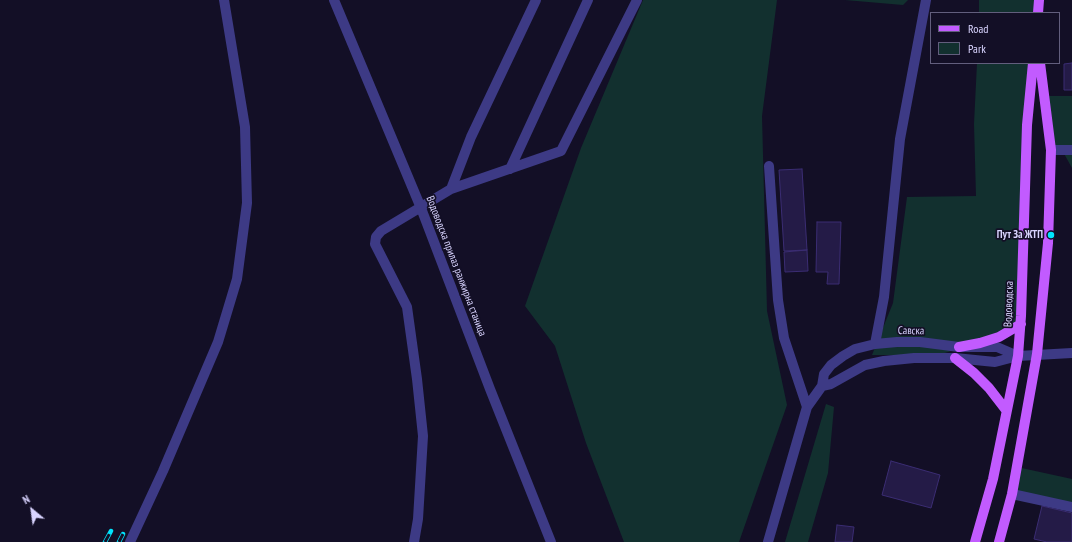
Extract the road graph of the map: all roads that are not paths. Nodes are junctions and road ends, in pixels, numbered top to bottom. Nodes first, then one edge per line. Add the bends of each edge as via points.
1 (224, 0) edge
2 (334, 0) edge
3 (536, 0) edge
4 (588, 0) edge
5 (637, 0) edge
6 (926, 0) edge
7 (1038, 0) edge
8 (1038, 12) edge
9 (1033, 64) edge
10 (1040, 64) edge
11 (1051, 150) junction
12 (1072, 150) edge
13 (769, 166) dead end
14 (510, 169) junction
15 (451, 190) junction
16 (421, 208) junction
17 (1021, 324) junction
18 (875, 344) junction
19 (959, 346) junction
20 (1038, 354) junction
21 (1072, 354) edge
22 (1018, 356) junction
23 (956, 358) junction
24 (822, 386) junction
25 (807, 407) junction
26 (1006, 410) junction
27 (1012, 494) junction
28 (1072, 508) edge
29 (130, 542) edge
30 (414, 542) edge
31 (551, 542) edge
32 (768, 542) edge
33 (975, 542) edge
34 (999, 542) edge

1 - 29 street via 244,127 247,203 237,279 218,342
2 - 16 street, Водоводска прилаз ранжирна станица
3 - 15 street via 471,137
4 - 14 street
5 - 14 street via 561,151
6 - 18 street via 900,139 884,297
7 - 8 main road
9 - 17 main road, Водоводска via 1027,125
10 - 11 main road
11 - 12 street
11 - 20 main road via 1048,243
13 - 25 street via 778,300 784,338
14 - 15 street
15 - 16 street
16 - 30 street via 381,232 376,237 375,244 407,307 417,378 423,443
16 - 31 street, Водоводска прилаз ранжирна станица
17 - 19 main road via 999,337
17 - 22 main road, Водоводска
18 - 19 street, Савска via 920,342
18 - 24 street, Савска via 855,349 831,365 824,374
19 - 22 street, Савска via 997,347
20 - 21 street, Савска
20 - 22 street, Савска
20 - 27 main road
22 - 23 street, Савска via 995,362
22 - 26 main road, Водоводска
23 - 24 street, Савска via 884,361 865,365 831,384
23 - 26 main road via 989,388
24 - 25 street, Савска
25 - 32 street, Савска
26 - 33 main road, Водоводска via 993,479
27 - 28 street
27 - 34 main road

